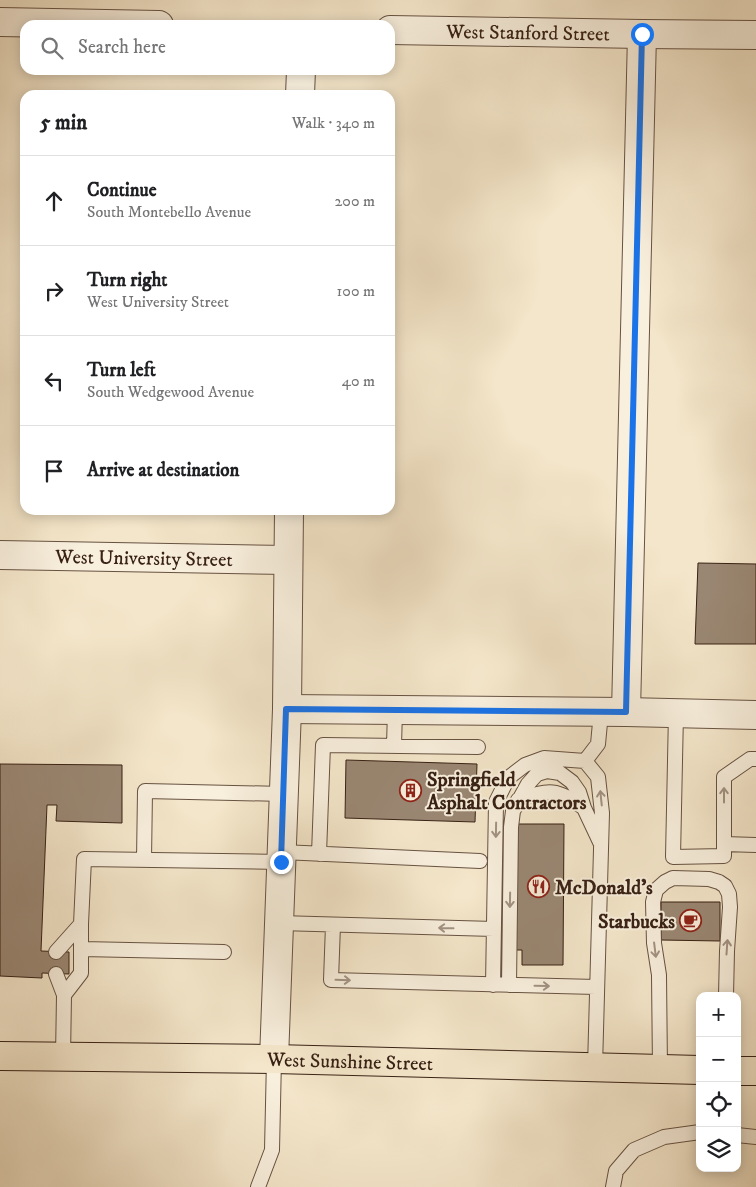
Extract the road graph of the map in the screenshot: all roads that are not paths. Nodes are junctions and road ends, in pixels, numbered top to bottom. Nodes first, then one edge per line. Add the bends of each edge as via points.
1 (0, 22) edge
2 (20, 22) edge
3 (395, 30) edge
4 (642, 34) junction
5 (756, 34) edge
6 (301, 75) edge
7 (300, 90) edge
8 (289, 515) edge
9 (0, 555) edge
10 (288, 560) junction
11 (286, 709) junction
12 (395, 710) junction
13 (613, 712) junction
14 (676, 713) junction
15 (756, 715) edge
16 (394, 746) junction
17 (478, 748) dead end
18 (756, 759) edge
19 (585, 761) junction
20 (284, 794) junction
21 (518, 800) junction
22 (584, 808) junction
23 (724, 844) junction
24 (601, 845) junction
25 (756, 845) edge
26 (319, 854) junction
27 (695, 856) junction
28 (282, 857) junction
29 (144, 860) junction
30 (480, 861) dead end
31 (694, 879) junction
32 (279, 923) junction
33 (81, 924) junction
34 (332, 925) junction
35 (494, 929) junction
36 (82, 949) junction
37 (56, 952) dead end
38 (224, 952) dead end
39 (56, 974) dead end
40 (494, 985) junction
41 (509, 985) junction
42 (596, 987) junction
43 (726, 992) edge
44 (64, 995) junction
45 (0, 1056) edge
46 (63, 1057) junction
47 (274, 1059) junction
48 (595, 1067) junction
49 (660, 1069) junction
50 (696, 1070) edge
51 (741, 1071) edge
52 (756, 1071) edge
53 (696, 1133) edge
54 (741, 1135) edge
55 (756, 1137) edge
56 (258, 1187) edge
57 (614, 1187) edge

1 - 2 street
3 - 4 street, West Stanford Street
4 - 5 street, West Stanford Street
4 - 13 street
6 - 7 street
8 - 10 street
9 - 10 street, West University Street
10 - 11 street
11 - 12 street
11 - 20 street
12 - 13 street
12 - 16 lane
13 - 14 street
13 - 19 lane via 598,744
14 - 15 street
14 - 27 lane via 673,857
16 - 17 lane
16 - 26 lane via 323,745
23 -> 18 lane via 724,777 750,759
24 -> 19 lane via 598,777
19 -> 35 lane via 544,758 526,765 508,778 496,802
20 - 28 street
20 - 29 lane via 145,791
21 - 22 lane via 550,792
21 - 22 lane via 537,774 560,773 579,792
21 -> 41 lane via 511,827
22 - 24 lane
23 - 25 lane
23 - 27 lane via 724,856
24 - 42 lane
26 - 28 lane
26 - 30 lane
27 - 31 lane
28 - 29 lane
28 - 32 street
29 - 33 lane via 84,859
43 -> 31 lane via 729,894 719,882
31 -> 49 lane via 673,878 665,882 656,890 653,902 659,975
32 - 34 lane
32 - 47 street
33 - 36 lane
33 - 37 lane
35 -> 34 lane
34 -> 40 lane via 331,980
35 - 40 lane
36 - 38 lane
36 - 44 lane via 81,973
39 - 44 lane
40 - 41 lane
41 -> 42 lane
42 - 48 lane
44 - 46 lane
45 - 46 main road, West Sunshine Street
46 - 47 main road, West Sunshine Street
47 - 48 main road, West Sunshine Street
47 - 56 lane via 272,1150
48 - 49 main road, West Sunshine Street
49 - 50 main road, West Sunshine Street
51 - 52 main road
53 - 57 lane via 664,1138 634,1150 616,1171
54 - 55 lane

